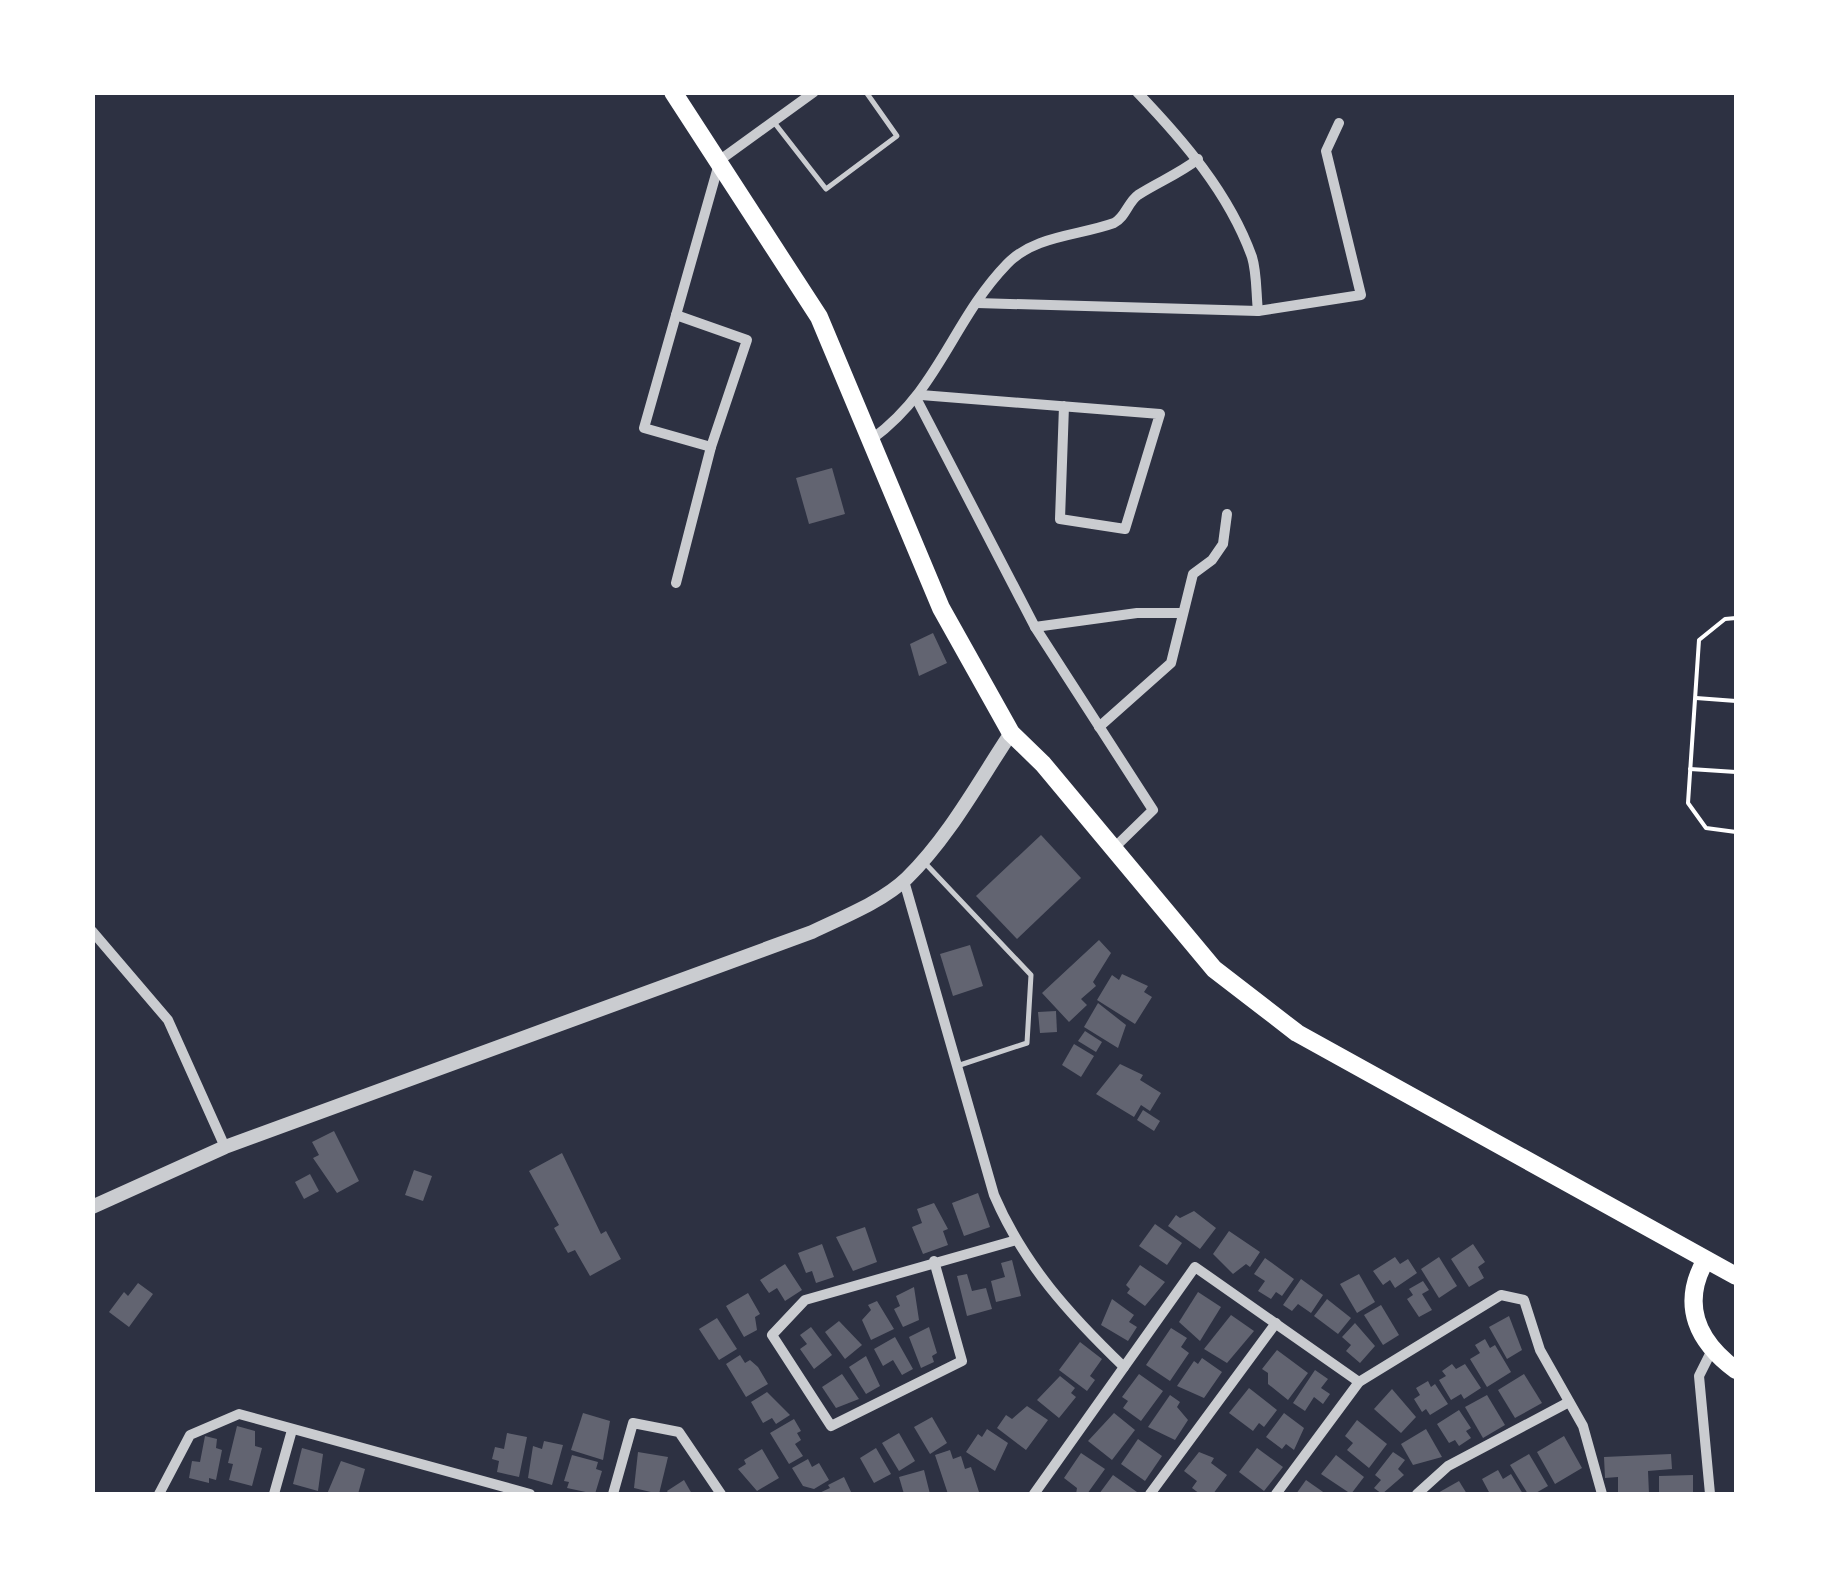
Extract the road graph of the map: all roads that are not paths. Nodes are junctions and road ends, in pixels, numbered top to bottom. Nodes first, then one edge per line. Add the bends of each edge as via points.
1 (674, 92) edge
2 (814, 92) edge
3 (866, 92) edge
4 (1137, 92) edge
5 (774, 122) junction
6 (1340, 123) dead end
7 (720, 160) junction
8 (1198, 160) junction
9 (977, 303) junction
10 (1258, 311) junction
11 (676, 315) junction
12 (919, 398) junction
13 (1064, 406) junction
14 (872, 439) junction
15 (711, 447) junction
16 (1227, 514) dead end
17 (676, 583) dead end
18 (1181, 613) junction
19 (1035, 627) junction
20 (1099, 727) junction
21 (1011, 733) junction
22 (1111, 850) junction
23 (922, 860) junction
24 (904, 881) junction
25 (92, 931) edge
26 (957, 1066) junction
27 (225, 1148) junction
28 (92, 1208) edge
29 (1013, 1240) junction
30 (934, 1261) junction
31 (1705, 1261) junction
32 (1736, 1276) edge
33 (1276, 1323) junction
34 (1712, 1352) junction
35 (1124, 1367) junction
36 (1736, 1370) edge
37 (1359, 1382) junction
38 (1569, 1402) junction
39 (292, 1430) junction
40 (159, 1494) edge
41 (274, 1494) edge
42 (530, 1494) edge
43 (613, 1494) edge
44 (721, 1494) edge
45 (1034, 1494) edge
46 (1150, 1494) edge
47 (1276, 1494) edge
48 (1417, 1494) edge
49 (1602, 1494) edge
50 (1710, 1494) edge

1 - 7 highway
2 - 5 street
3 - 5 lane via 897,136 826,189
4 - 8 street
5 - 7 street
6 - 10 street via 1326,151 1361,296
7 - 11 street
7 - 14 highway via 820,317
8 - 9 street via 1135,197 1118,222 1040,243 1010,262
8 - 10 street via 1252,258
9 - 10 street
9 - 12 street
11 - 15 street via 644,428
11 - 15 street via 747,340
12 - 13 street
12 - 14 street
12 - 19 street
13 - 13 street via 1160,414 1126,529 1060,519
14 - 21 highway via 940,608
15 - 17 street
16 - 18 street via 1223,544 1193,574
18 - 19 street
18 - 20 street via 1171,662
19 - 20 street
20 - 22 street via 1152,810
21 - 22 highway
21 - 23 street
22 - 31 highway via 1214,970 1261,1009
23 - 24 street
23 - 26 lane via 1031,975 1028,1043
24 - 26 street
24 - 27 street via 812,932
25 - 27 street via 168,1020
26 - 29 street
27 - 28 street
29 - 30 street
29 - 35 street via 1046,1286
30 - 30 street via 805,1300 772,1335 832,1426 962,1361
31 - 32 highway
31 - 34 highway via 1692,1293 1693,1314
33 - 35 street via 1195,1267
33 - 37 street
33 - 46 street
34 - 36 highway
34 - 50 street via 1700,1376
35 - 45 street
37 - 38 street via 1501,1295 1524,1300 1540,1350
37 - 47 street
38 - 48 street via 1448,1466
38 - 49 street via 1583,1426
39 - 40 street via 239,1414 190,1435
39 - 41 street
39 - 42 street
43 - 44 street via 633,1423 679,1432

